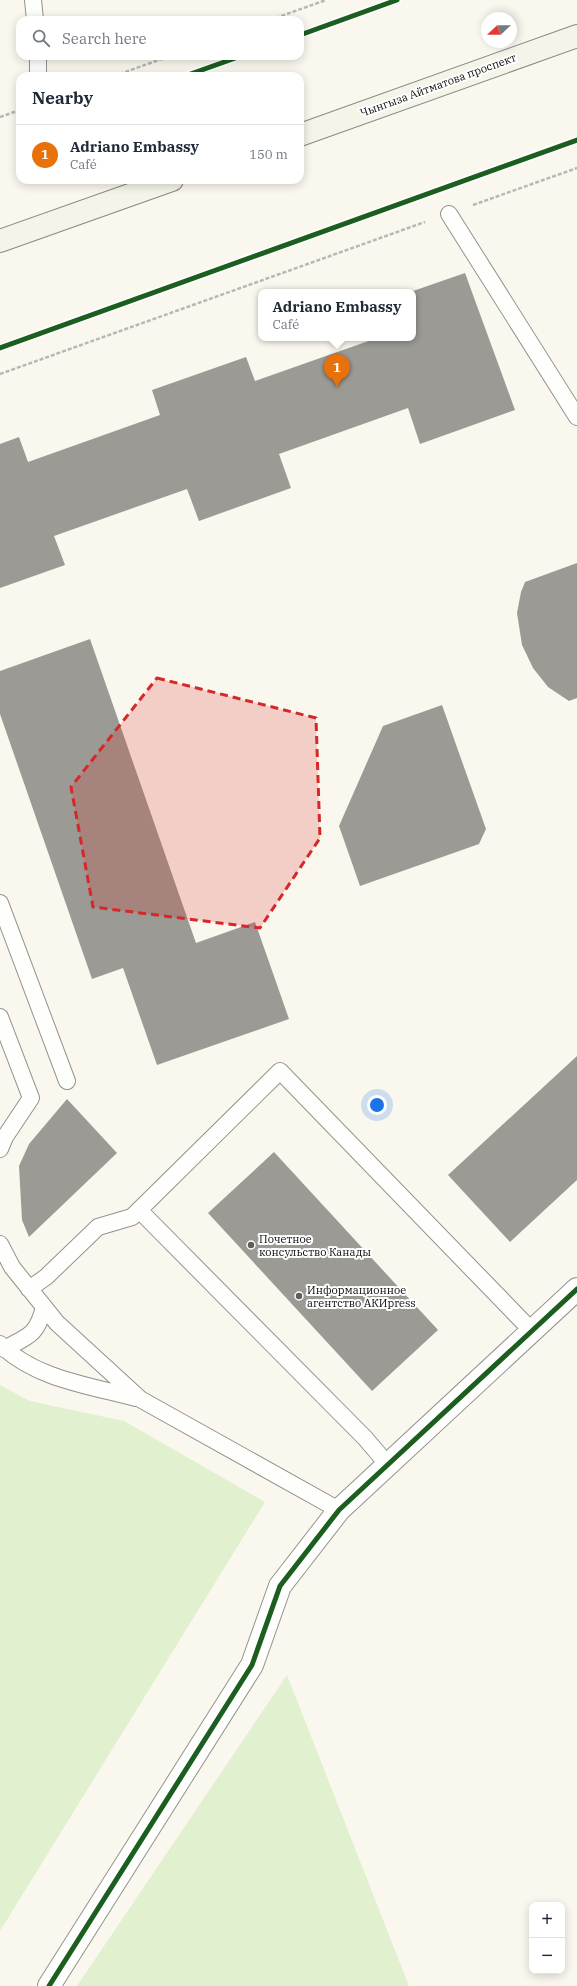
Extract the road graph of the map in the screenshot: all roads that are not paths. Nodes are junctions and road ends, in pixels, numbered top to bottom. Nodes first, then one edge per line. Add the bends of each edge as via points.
1 (33, 0) edge
2 (35, 16) edge
3 (577, 36) edge
4 (38, 60) edge
5 (38, 72) edge
6 (304, 133) edge
7 (161, 184) edge
8 (449, 214) road end
9 (0, 241) edge
10 (577, 417) edge
11 (0, 903) edge
12 (0, 1017) edge
13 (67, 1082) dead end
14 (0, 1149) edge
15 (139, 1210) junction
16 (0, 1244) edge
17 (6, 1267) edge
18 (29, 1289) junction
19 (577, 1289) edge
20 (44, 1307) junction
21 (532, 1331) junction
22 (2, 1347) edge
23 (140, 1399) junction
24 (388, 1465) junction
25 (339, 1510) junction
26 (49, 1986) edge

1 - 2 lane
3 - 6 main road, Чынгыза Айтматова проспект
4 - 5 lane
7 - 9 main road
8 - 10 lane
11 - 13 lane
12 - 14 lane via 31,1098
15 - 18 lane via 132,1217 98,1227
15 - 21 lane via 280,1071
15 - 24 lane via 365,1438
16 - 17 lane
17 - 18 lane
18 - 20 lane
19 - 21 street
20 - 22 lane via 40,1322 33,1333
20 - 23 lane via 71,1337
21 - 24 street
22 - 23 lane via 60,1379
23 - 25 lane
24 - 25 street
25 - 26 street via 280,1586 252,1665

